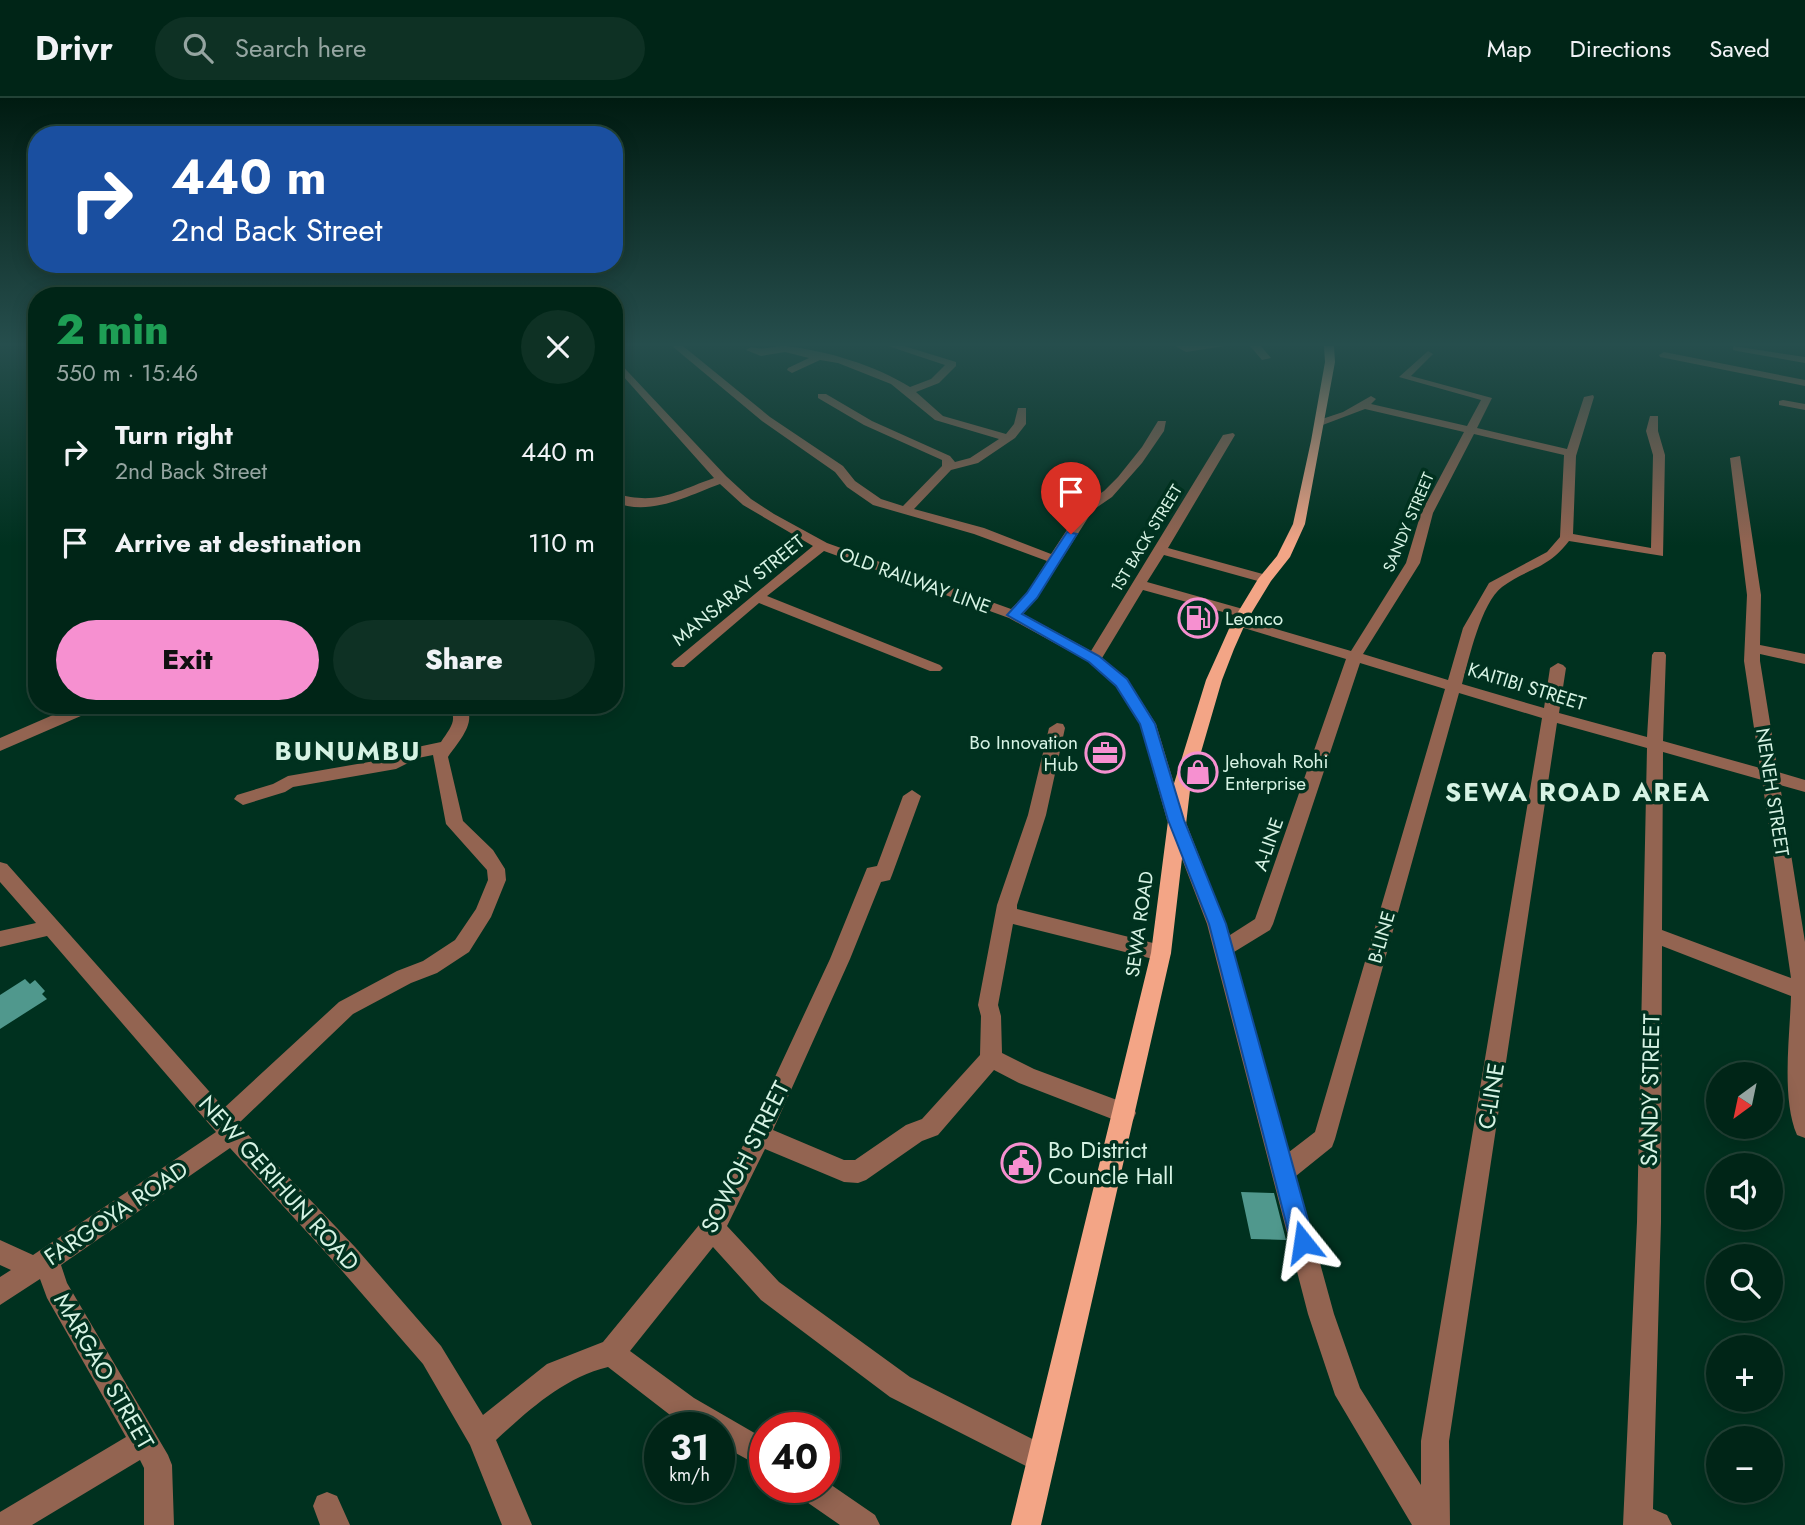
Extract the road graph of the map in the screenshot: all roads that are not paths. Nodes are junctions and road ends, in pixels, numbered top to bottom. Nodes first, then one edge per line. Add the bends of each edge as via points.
1 (662, 413) edge
2 (759, 413) edge
3 (850, 413) edge
4 (933, 413) edge
5 (1022, 413) edge
6 (1322, 413) edge
7 (1349, 413) edge
8 (1405, 413) edge
9 (1479, 413) edge
10 (1583, 413) edge
11 (1654, 418) dead end
12 (1162, 423) dead end
13 (1320, 423) junction
14 (1470, 431) junction
15 (1229, 435) dead end
16 (1007, 438) junction
17 (1571, 453) junction
18 (1736, 458) dead end
19 (947, 467) junction
20 (722, 479) junction
21 (623, 501) edge
22 (907, 509) junction
23 (1566, 537) junction
24 (822, 546) junction
25 (1158, 549) junction
26 (1055, 560) junction
27 (1265, 579) junction
28 (1138, 584) junction
29 (757, 597) junction
30 (1014, 615) junction
31 (1242, 618) junction
32 (1753, 648) junction
33 (1658, 655) dead end
34 (1355, 656) junction
35 (1805, 658) edge
36 (1094, 659) junction
37 (679, 664) dead end
38 (934, 668) dead end
39 (1558, 668) dead end
40 (1452, 686) junction
41 (71, 714) edge
42 (462, 714) edge
43 (1552, 716) junction
44 (1057, 729) dead end
45 (0, 745) edge
46 (1655, 745) junction
47 (445, 747) junction
48 (1772, 777) junction
49 (1805, 786) edge
50 (912, 796) dead end
51 (243, 799) dead end
52 (1176, 820) junction
53 (0, 869) edge
54 (1007, 905) junction
55 (50, 928) junction
56 (1652, 934) junction
57 (0, 939) edge
58 (1224, 948) junction
59 (1161, 953) junction
60 (1803, 984) edge
61 (991, 1058) junction
62 (1125, 1113) junction
63 (1805, 1127) edge
64 (227, 1128) junction
65 (760, 1135) junction
66 (1284, 1171) junction
67 (713, 1228) junction
68 (0, 1252) edge
69 (40, 1264) junction
70 (0, 1292) edge
71 (611, 1353) junction
72 (691, 1412) edge
73 (480, 1436) junction
74 (146, 1441) junction
75 (1042, 1459) junction
76 (832, 1503) edge
77 (1644, 1522) edge
78 (5, 1525) edge
79 (159, 1525) edge
80 (517, 1525) edge
81 (864, 1525) edge
82 (1026, 1525) edge
83 (1429, 1525) edge
84 (1435, 1525) edge

1 - 20 street, OLD RAILWAY LINE
2 - 22 street via 881,504
3 - 19 street via 946,458
4 - 16 street
5 - 16 street via 1020,424
6 - 13 main road, SEWA ROAD
7 - 13 street
8 - 14 street
9 - 14 street, SANDY STREET
10 - 17 street
11 - 23 street via 1652,430 1659,455 1658,553
12 - 26 street via 1134,465 1107,495 1091,503
13 - 27 main road, SEWA ROAD via 1299,524 1283,557
14 - 17 street
14 - 34 street, SANDY STREET via 1427,513 1413,563
15 - 25 street, 1ST BACK STREET
16 - 19 street via 974,461
17 - 23 street
18 - 32 street, NENEH STREET via 1754,596
19 - 22 street
20 - 21 street via 645,505
20 - 24 street, OLD RAILWAY LINE via 747,502
22 - 26 street
23 - 40 street, B-LINE via 1552,555 1494,586 1470,628
24 - 29 street, MANSARAY STREET
24 - 30 street, OLD RAILWAY LINE
25 - 27 street
25 - 28 street, 1ST BACK STREET
26 - 30 street
27 - 31 main road, SEWA ROAD
28 - 31 street, KAITIBI STREET
28 - 36 street, 1ST BACK STREET
29 - 37 street, MANSARAY STREET
29 - 38 street
30 - 36 street, OLD RAILWAY LINE
31 - 34 street, KAITIBI STREET
31 - 52 main road, SEWA ROAD via 1214,680
32 - 35 street
32 - 48 street, NENEH STREET
33 - 46 street, SANDY STREET
34 - 40 street, KAITIBI STREET
34 - 58 street, A-LINE via 1263,924
36 - 52 street, OLD RAILWAY LINE via 1122,682 1148,724
39 - 43 street, C-LINE
40 - 43 street, KAITIBI STREET
40 - 66 street, B-LINE via 1324,1139
41 - 45 street
42 - 47 street via 462,722
43 - 46 street, KAITIBI STREET
43 - 84 street, C-LINE via 1435,1441
44 - 54 street via 1037,815
46 - 48 street, KAITIBI STREET
46 - 56 street, SANDY STREET
47 - 51 street via 414,753 396,763 288,782
47 - 64 street, FARGOYA ROAD via 440,757 455,824 496,869 484,912 462,946 346,1008
48 - 49 street, KAITIBI STREET
48 - 60 street, NENEH STREET
50 - 65 street, SOWOH STREET via 883,875 874,873
52 - 58 street, OLD RAILWAY LINE
52 - 59 main road, SEWA ROAD
53 - 55 street, NEW GERIHUN ROAD
54 - 59 street via 1009,915
54 - 61 street via 988,1005
55 - 57 street
55 - 64 street, NEW GERIHUN ROAD
56 - 60 street
56 - 77 street, SANDY STREET
58 - 66 street, OLD RAILWAY LINE
59 - 62 main road, SEWA ROAD
60 - 63 street, NENEH STREET via 1800,1088
61 - 62 street
61 - 65 street via 930,1128 914,1133 858,1172 844,1171
62 - 75 main road, SEWA ROAD
64 - 69 street, FARGOYA ROAD
64 - 73 street, NEW GERIHUN ROAD via 432,1355
65 - 67 street, SOWOH STREET
66 - 83 street, OLD RAILWAY LINE via 1321,1314 1349,1395
67 - 71 street, SOWOH STREET
67 - 75 street via 770,1291 900,1387
68 - 69 street
69 - 70 street, FARGOYA ROAD
69 - 74 street, MARGAO STREET
71 - 72 street
71 - 73 street via 593,1356 536,1387
73 - 80 street, NEW GERIHUN ROAD
74 - 78 street
74 - 79 street, MARGAO STREET via 158,1465
75 - 82 main road, SEWA ROAD
76 - 81 street

